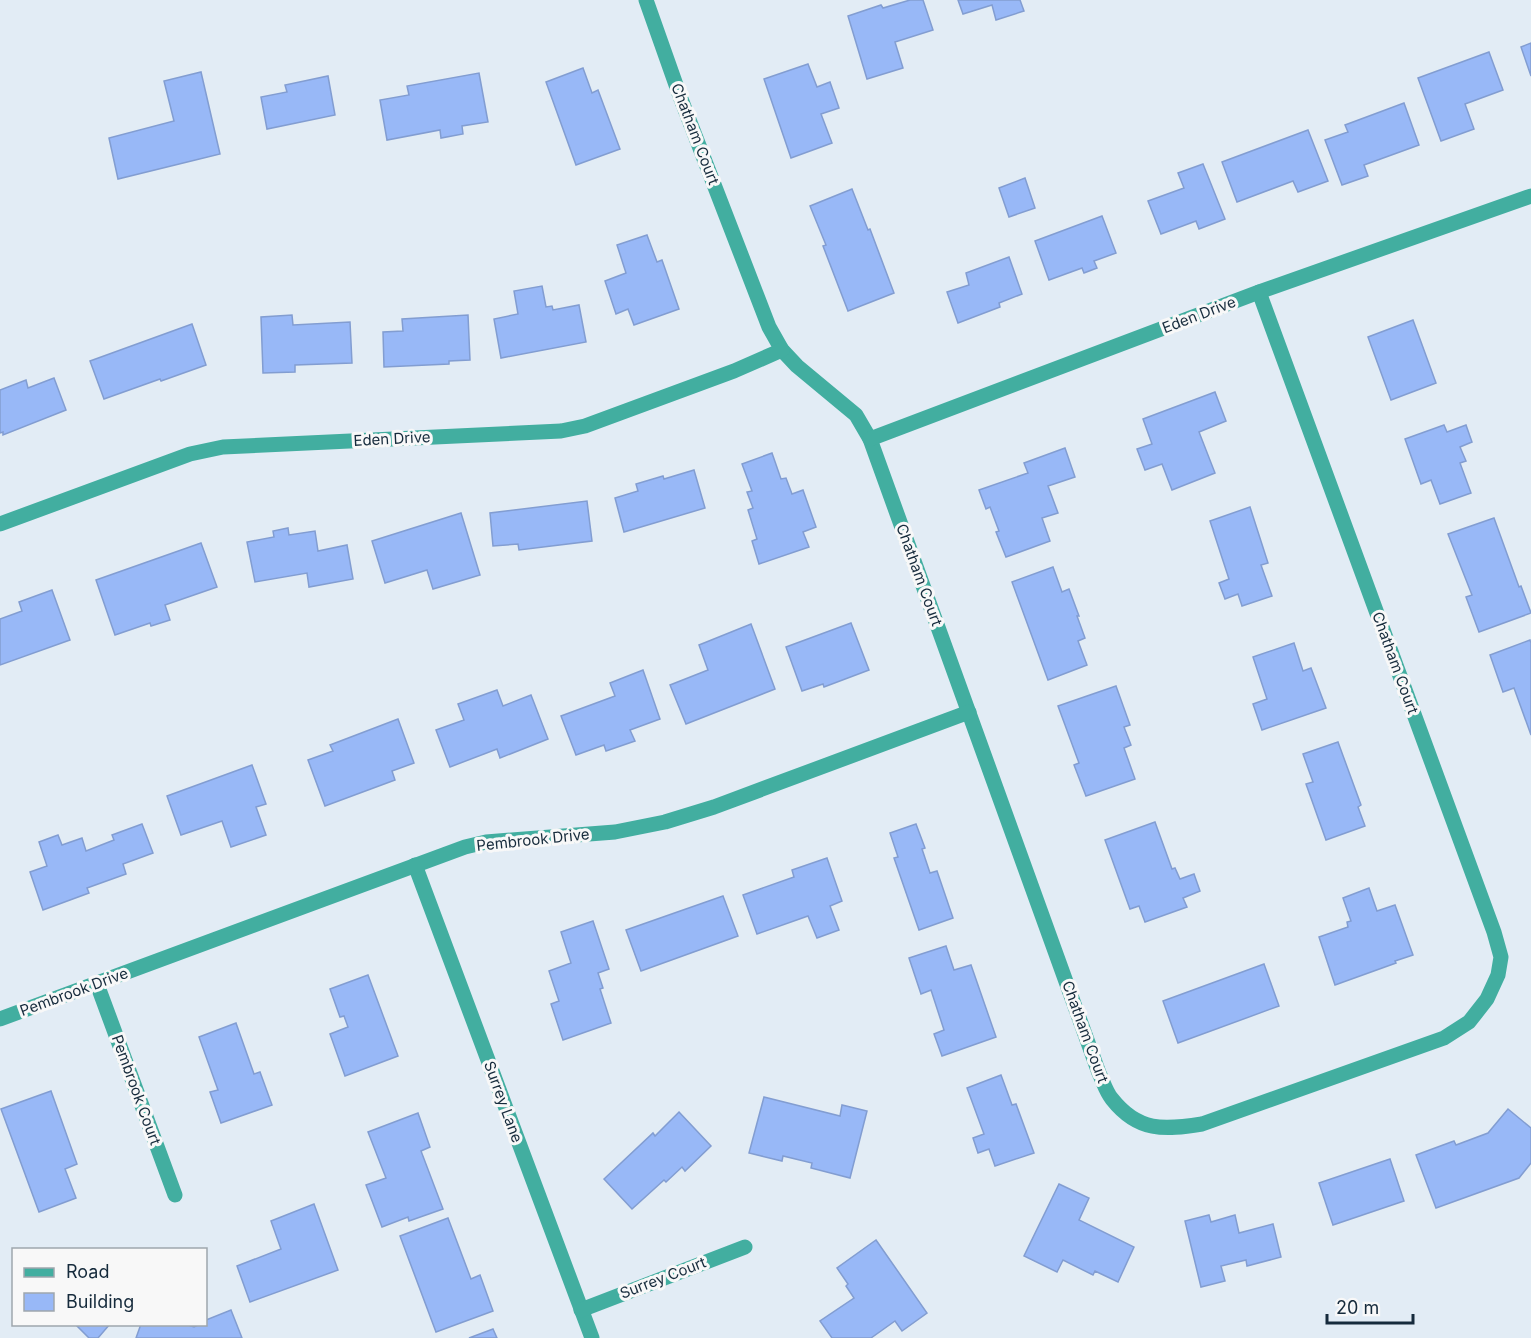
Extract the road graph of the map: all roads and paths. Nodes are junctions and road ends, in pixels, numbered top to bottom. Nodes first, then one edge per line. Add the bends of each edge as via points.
1 (646, 0) edge
2 (1531, 196) edge
3 (1259, 292) junction
4 (782, 350) junction
5 (870, 439) junction
6 (0, 524) edge
7 (969, 712) junction
8 (416, 865) junction
9 (97, 984) junction
10 (0, 1019) edge
11 (175, 1195) dead end
12 (745, 1247) dead end
13 (581, 1310) junction
14 (592, 1338) edge

1 - 4 street, Chatham Court via 758,302
2 - 3 street, Eden Drive
3 - 5 street, Eden Drive
3 - 7 street, Chatham Court via 1494,932 1501,957 1487,999 1469,1022 1444,1038 1202,1124 1151,1127 1128,1116 1110,1098 1099,1073
4 - 5 street, Chatham Court via 856,415
4 - 6 street, Eden Drive via 585,426 223,447 190,454
5 - 7 street, Chatham Court
7 - 8 street, Pembrook Drive via 665,822 615,832 486,842
8 - 9 street, Pembrook Drive
8 - 13 street, Surrey Lane
9 - 10 street, Pembrook Drive
9 - 11 street, Pembrook Court
12 - 13 street, Surrey Court
13 - 14 street, Surrey Lane

